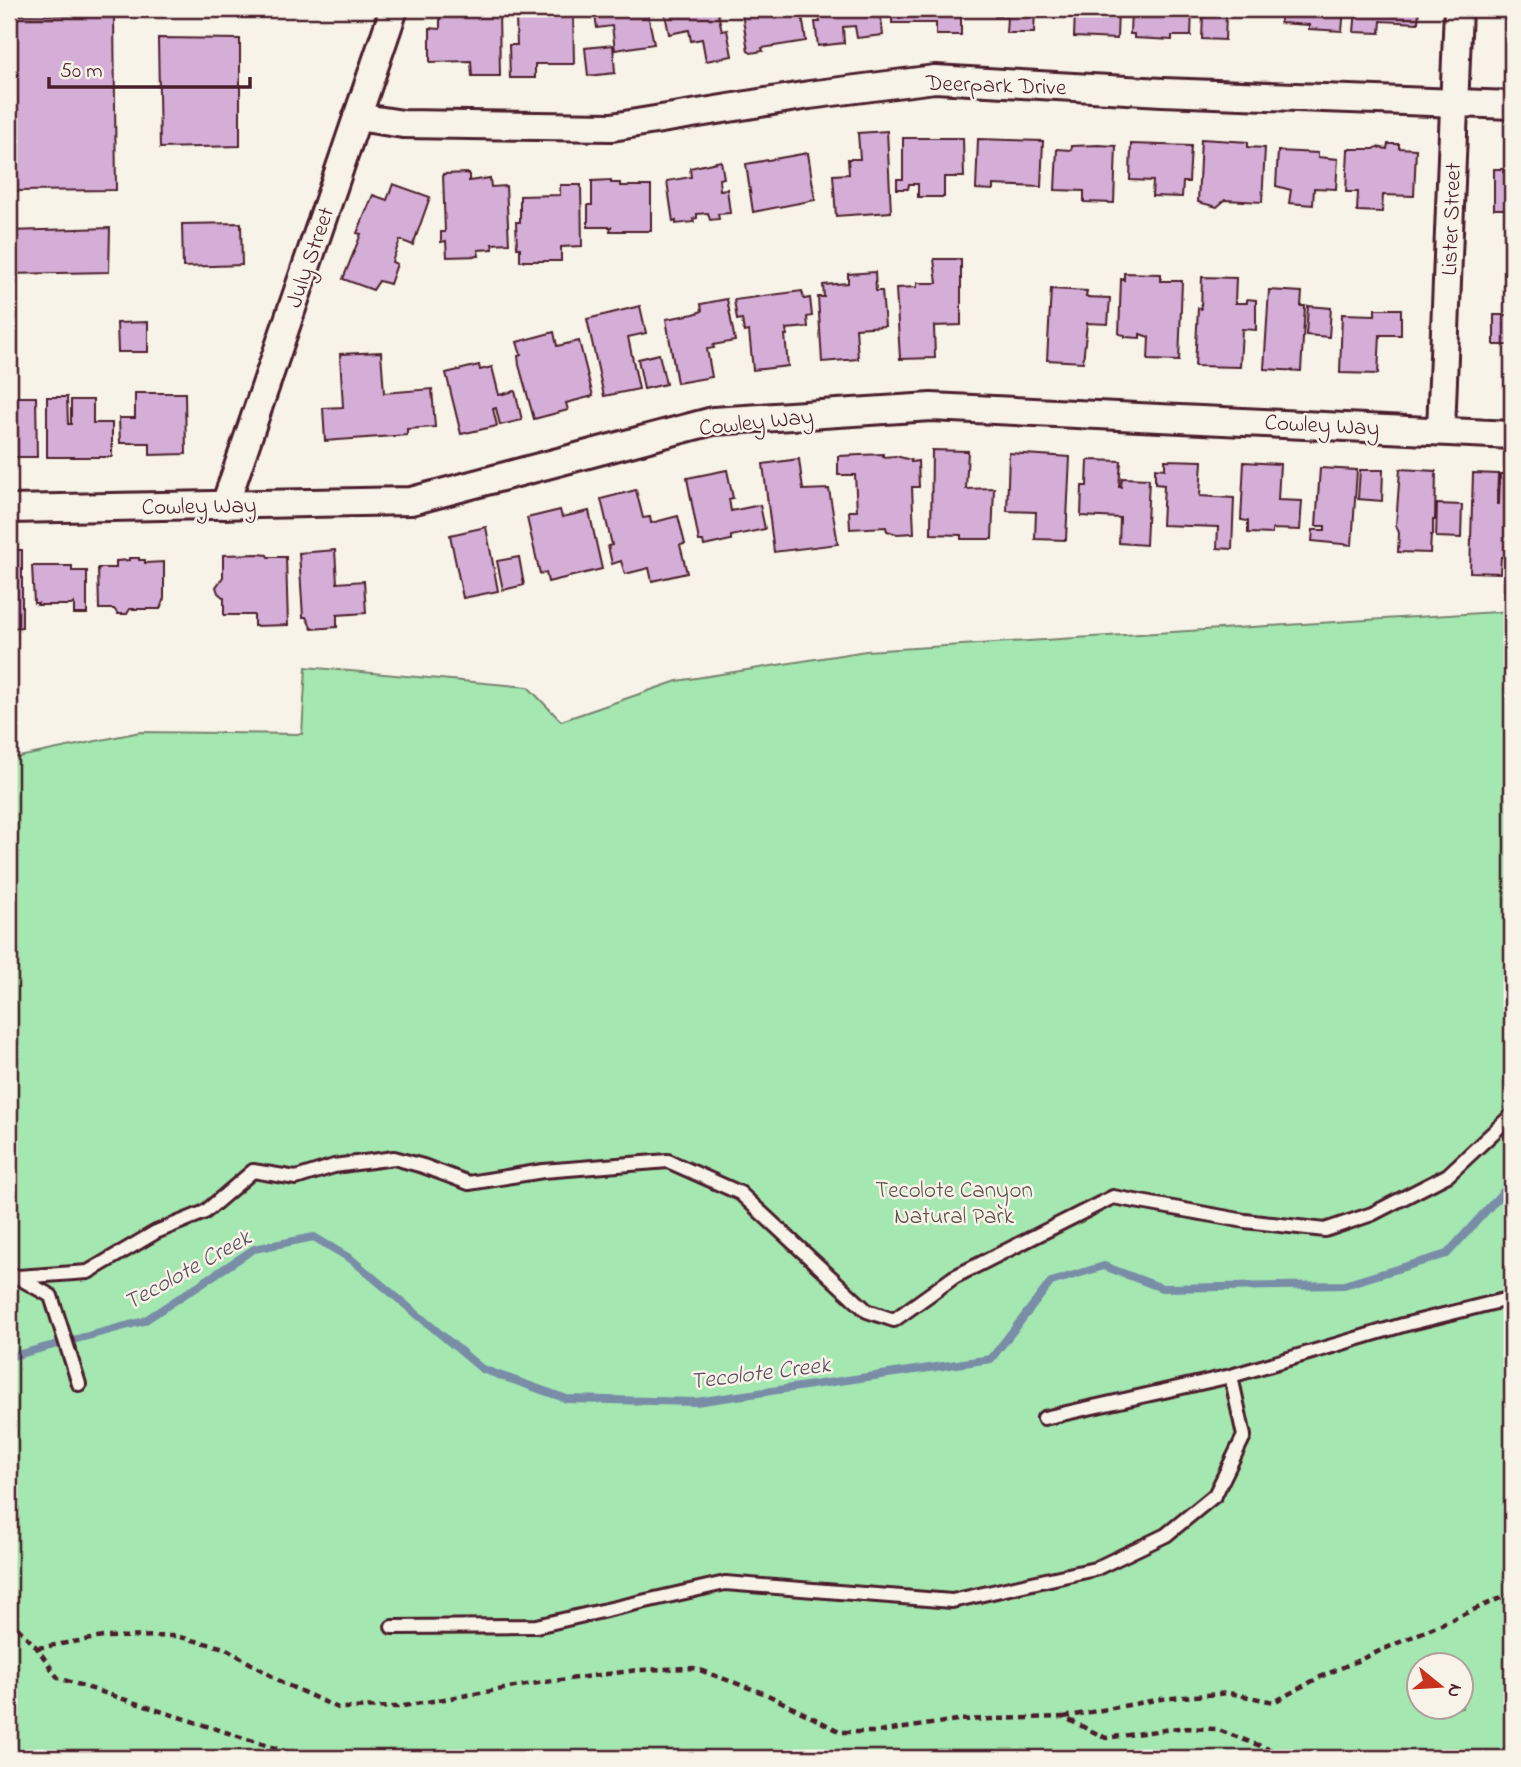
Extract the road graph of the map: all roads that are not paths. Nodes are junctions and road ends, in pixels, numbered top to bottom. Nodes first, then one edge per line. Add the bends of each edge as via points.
1 (394, 9) edge
2 (1458, 9) edge
3 (1454, 103) junction
4 (1512, 105) edge
5 (357, 117) junction
6 (1441, 430) junction
7 (1512, 435) edge
8 (225, 506) junction
9 (9, 509) edge
10 (1512, 1115) edge
11 (13, 1275) edge
12 (1512, 1298) edge
13 (1231, 1376) junction
14 (79, 1384) dead end
15 (1045, 1418) dead end
16 (392, 1627) dead end

1 - 5 street, July Street
2 - 3 street, Lister Street
3 - 4 street, Deerpark Drive
3 - 5 street, Deerpark Drive via 935,79 611,127 403,124
3 - 6 street, Lister Street
5 - 8 street, July Street
6 - 7 street, Cowley Way
6 - 8 street, Cowley Way via 931,407 713,421 411,501
8 - 9 street, Cowley Way
10 - 11 lane via 1448,1175 1371,1214 1325,1230 1112,1197 954,1277 894,1320 867,1311 740,1193 668,1161 543,1171 469,1183 394,1158 334,1166 296,1178 253,1171 205,1212 156,1231 88,1272
11 - 14 lane via 51,1296
12 - 13 lane
13 - 15 lane
13 - 16 lane via 1244,1436 1215,1495 1166,1535 1095,1569 952,1601 725,1583 537,1626

